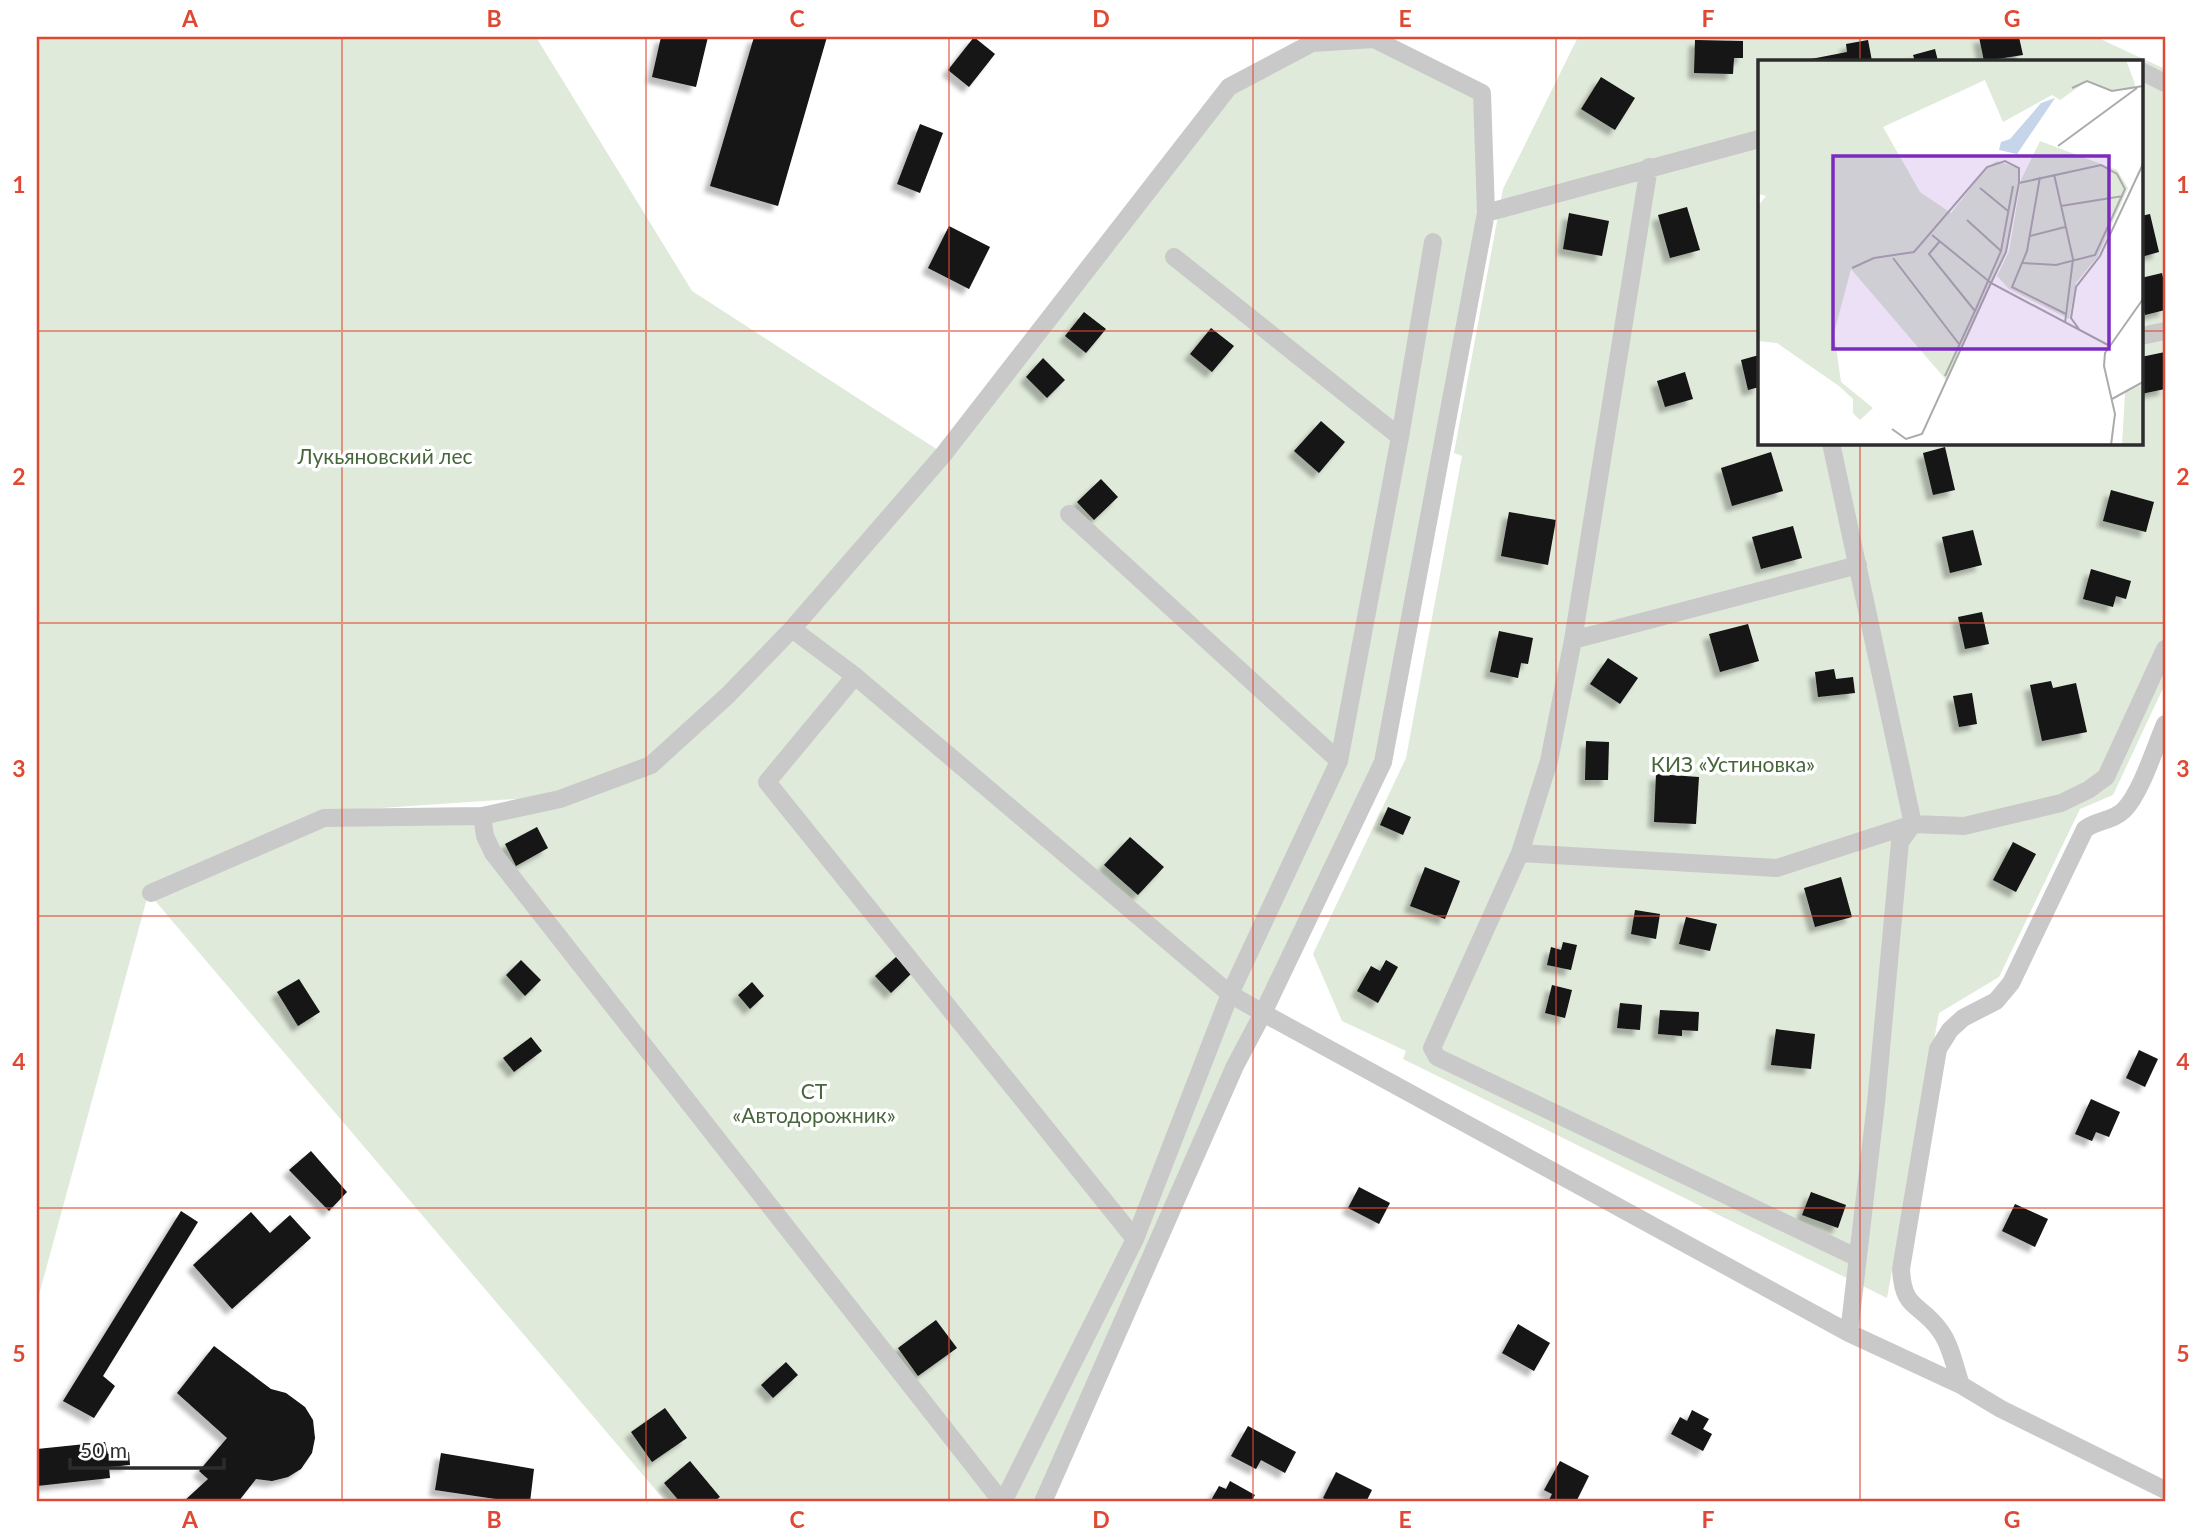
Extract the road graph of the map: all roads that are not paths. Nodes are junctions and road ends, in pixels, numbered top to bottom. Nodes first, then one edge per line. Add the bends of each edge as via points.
1 (2142, 72) edge
2 (2165, 83) edge
3 (1758, 139) edge
4 (1649, 167) junction
5 (1486, 213) junction
6 (1433, 242) dead end
7 (1174, 257) dead end
8 (2165, 331) edge
9 (2142, 336) edge
10 (1400, 437) junction
11 (1831, 444) edge
12 (1069, 514) dead end
13 (1858, 565) junction
14 (792, 629) junction
15 (1573, 640) junction
16 (2165, 649) edge
17 (855, 676) junction
18 (2165, 724) edge
19 (1339, 761) junction
20 (482, 816) junction
21 (1913, 824) junction
22 (1520, 853) junction
23 (151, 893) dead end
24 (1230, 994) junction
25 (1263, 1013) junction
26 (1135, 1239) junction
27 (1858, 1258) junction
28 (1849, 1333) junction
29 (1961, 1385) junction
30 (2165, 1490) edge
31 (1003, 1502) edge
32 (1043, 1502) edge

1 - 2 street
3 - 4 street
4 - 5 street
4 - 15 street
5 - 14 street via 1482,93 1374,39 1312,43 1230,87 943,455
5 - 25 street via 1383,762
6 - 10 street
7 - 10 street
8 - 9 street
10 - 19 street
11 - 13 street
12 - 19 street
13 - 15 street
13 - 21 street
14 - 17 street
14 - 20 street via 729,695 651,765 560,799
15 - 22 street via 1549,761
16 - 21 street via 2106,777 2088,790 2061,803 1964,826
17 - 24 street
17 - 26 street via 767,782
18 - 29 street via 2124,810 2085,830 2011,983 1996,1001 1963,1018 1938,1049 1901,1269 1902,1290 1942,1333
19 - 24 street
20 - 23 street via 324,818
20 - 31 street via 493,853
21 - 22 street via 1777,869
21 - 27 street via 1900,842
22 - 27 street via 1432,1048 1437,1057
24 - 25 street
24 - 26 street
25 - 28 street
25 - 32 street
26 - 31 street
27 - 28 street
28 - 29 street
29 - 30 street

